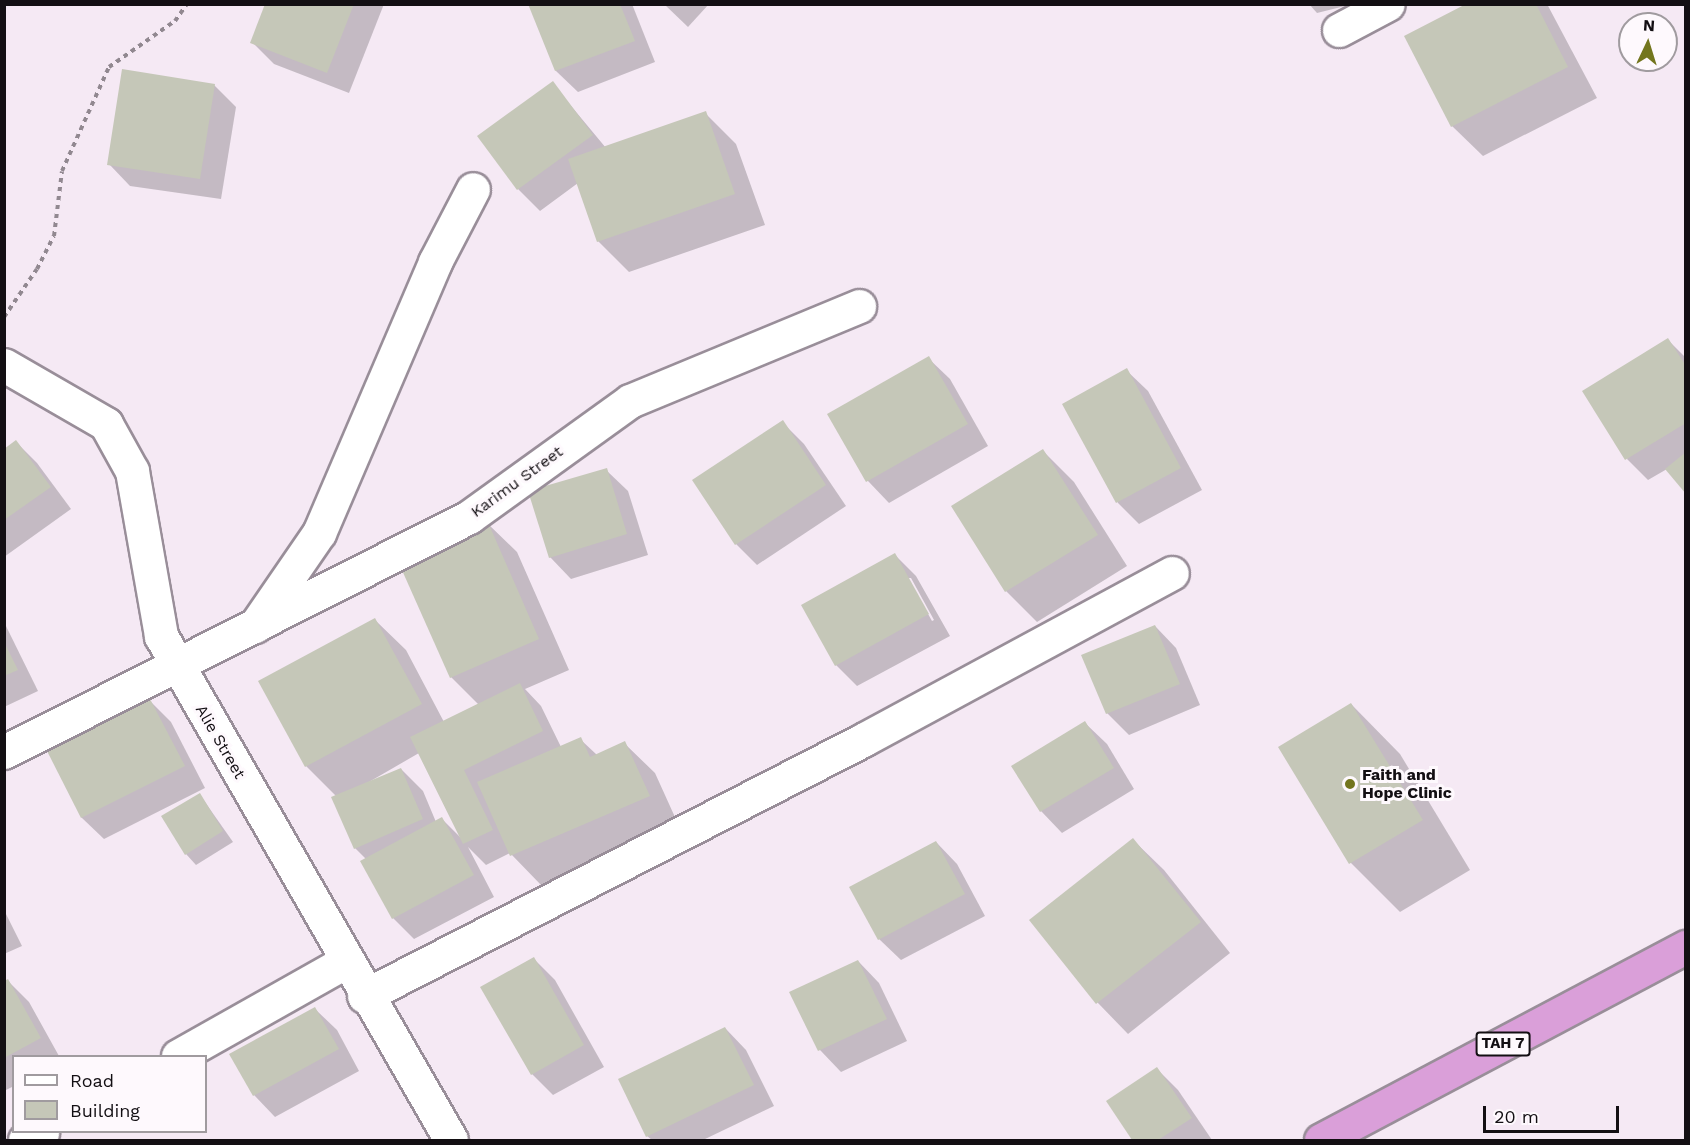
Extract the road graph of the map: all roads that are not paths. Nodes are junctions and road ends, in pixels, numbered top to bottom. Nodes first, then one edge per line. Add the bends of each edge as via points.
1 (1388, 4) edge
2 (1339, 30) dead end
3 (473, 189) dead end
4 (859, 306) dead end
5 (4, 365) edge
6 (1172, 573) dead end
7 (253, 629) junction
8 (177, 667) junction
9 (4, 752) edge
10 (1686, 947) edge
11 (345, 962) junction
12 (364, 996) junction
13 (180, 1055) edge
14 (451, 1140) edge
15 (1321, 1140) edge

1 - 2 street
3 - 7 street via 435,262 318,533
4 - 7 street, Karimu Street via 630,401 469,517
5 - 8 street, Alie Street via 106,424 132,471 161,636
6 - 12 street via 863,740
7 - 8 street, Karimu Street
8 - 9 street, Karimu Street
8 - 11 street, Alie Street
10 - 15 highway, TAH 7
11 - 12 street, Alie Street
11 - 13 street
12 - 14 street, Alie Street

